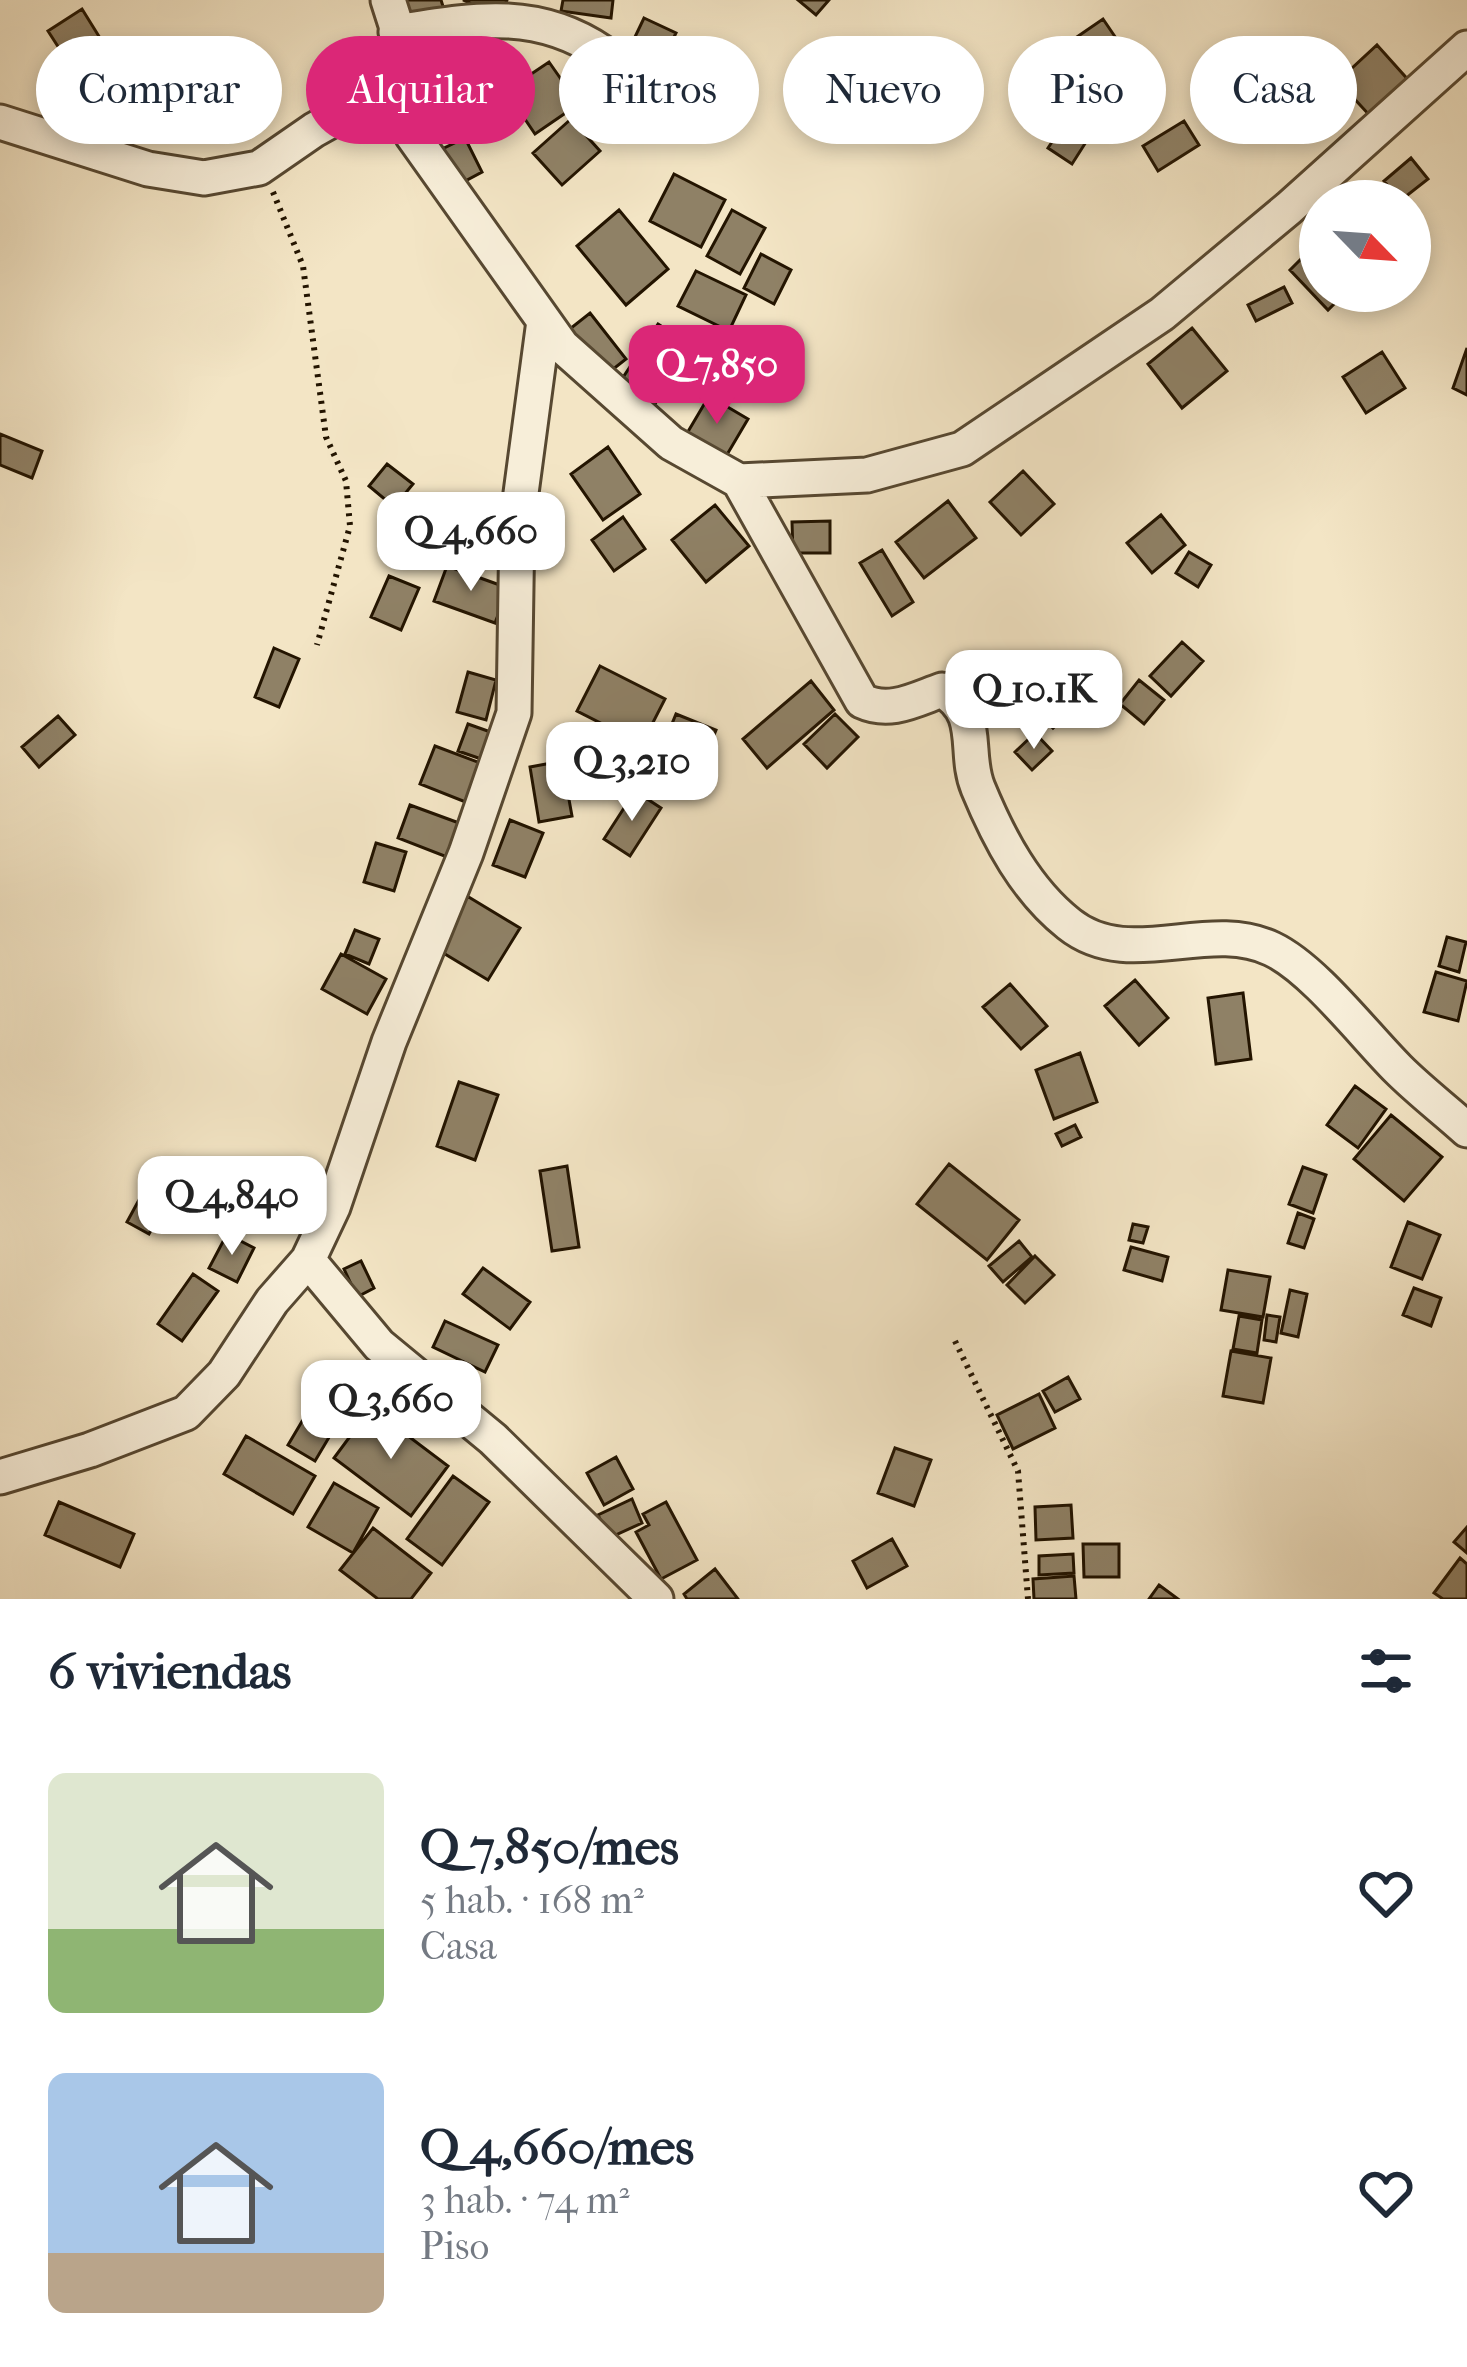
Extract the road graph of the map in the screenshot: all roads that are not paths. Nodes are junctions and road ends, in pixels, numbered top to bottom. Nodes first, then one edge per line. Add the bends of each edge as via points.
1 (392, 16) edge
2 (574, 36) edge
3 (1467, 48) edge
4 (0, 122) edge
5 (306, 136) edge
6 (418, 144) edge
7 (544, 321) junction
8 (739, 481) junction
9 (1467, 1130) edge
10 (308, 1260) junction
11 (0, 1477) edge
12 (656, 1599) edge

1 - 2 street via 528,20
3 - 8 street via 1162,314 962,449 867,475
4 - 5 street via 148,169 204,178 259,169
6 - 7 street
7 - 8 street via 671,443
7 - 10 street via 517,524 514,713
8 - 9 street via 862,700 879,709 942,690 957,699 968,720 976,784 1025,881 1069,924 1099,943 1235,938 1271,949
10 - 11 street via 186,1413
10 - 12 street via 379,1346 493,1439

